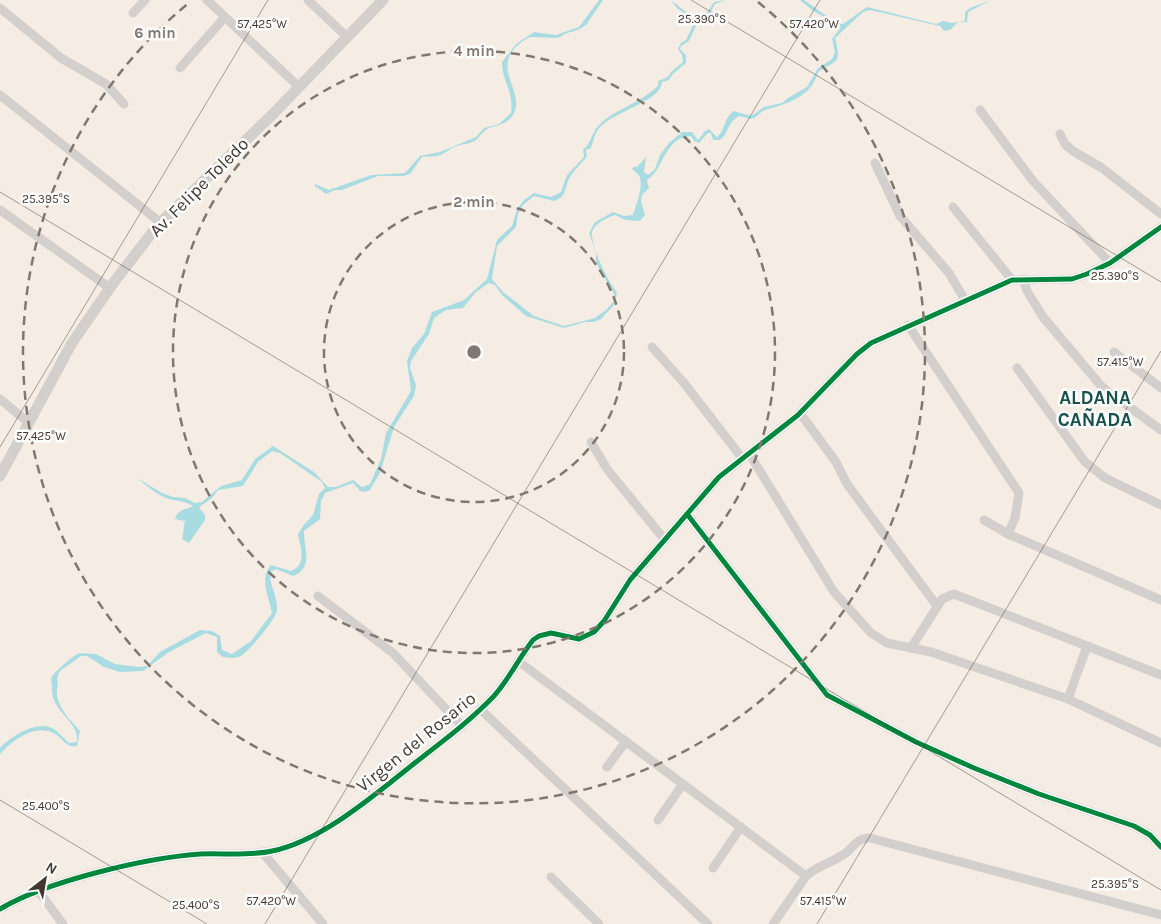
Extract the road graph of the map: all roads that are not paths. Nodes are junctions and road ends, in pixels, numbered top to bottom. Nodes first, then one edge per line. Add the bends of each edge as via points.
1 (146, 0) edge
2 (308, 0) edge
3 (384, 0) edge
4 (210, 1) edge
5 (0, 8) edge
6 (133, 13) dead end
7 (225, 17) junction
8 (347, 37) junction
9 (180, 68) dead end
10 (299, 87) junction
11 (0, 95) edge
12 (124, 104) dead end
13 (980, 110) dead end
14 (1060, 134) dead end
15 (875, 163) dead end
16 (953, 207) dead end
17 (0, 210) edge
18 (1161, 214) edge
19 (160, 222) junction
20 (1161, 227) edge
21 (1110, 263) junction
22 (1022, 279) junction
23 (1012, 280) junction
24 (110, 288) junction
25 (965, 300) junction
26 (908, 325) junction
27 (652, 347) dead end
28 (1114, 352) dead end
29 (1017, 368) dead end
30 (1161, 388) edge
31 (0, 399) edge
32 (800, 413) junction
33 (29, 423) junction
34 (1161, 430) edge
35 (591, 442) dead end
36 (745, 456) junction
37 (0, 476) edge
38 (1161, 504) edge
39 (687, 514) junction
40 (984, 520) dead end
41 (1008, 534) junction
42 (664, 540) junction
43 (318, 596) dead end
44 (1161, 600) edge
45 (937, 606) junction
46 (1087, 646) junction
47 (911, 648) junction
48 (518, 661) junction
49 (1161, 676) edge
50 (1068, 699) junction
51 (480, 709) junction
52 (462, 726) junction
53 (626, 741) junction
54 (1161, 743) edge
55 (607, 767) dead end
56 (683, 784) junction
57 (658, 820) dead end
58 (741, 827) junction
59 (1161, 847) edge
60 (262, 852) junction
61 (713, 868) dead end
62 (806, 876) junction
63 (552, 877) dead end
64 (39, 892) junction
65 (0, 909) edge
66 (1161, 915) edge
67 (63, 924) edge
68 (323, 924) edge
69 (599, 924) edge
70 (708, 924) edge
71 (773, 924) edge

1 - 6 street
2 - 8 street
3 - 8 main road, Av. Felipe Toledo
4 - 7 street
5 - 12 street via 61,58 106,84
7 - 9 street
7 - 10 street
8 - 10 main road, Av. Felipe Toledo
10 - 19 main road, Av. Felipe Toledo
11 - 19 street
13 - 21 street via 1033,181
14 - 18 street via 1073,151 1102,168
15 - 25 street via 900,216 949,273
16 - 23 street
17 - 24 street
19 - 24 main road, Av. Felipe Toledo
20 - 21 street, Virgen del Rosario
21 - 22 street, Virgen del Rosario via 1072,279
22 - 23 street, Virgen del Rosario
22 - 34 street via 1043,317 1102,387
23 - 25 street, Virgen del Rosario
24 - 33 main road, Av. Felipe Toledo via 68,351
25 - 26 street, Virgen del Rosario
26 - 32 street, Virgen del Rosario via 871,343 857,354
26 - 41 street via 1019,493 1015,518
27 - 36 street
28 - 30 street
29 - 38 street via 1085,462 1105,478
31 - 33 street
32 - 36 street, Virgen del Rosario
32 - 45 street via 836,462 846,484
33 - 37 main road, Av. Felipe Toledo
35 - 42 street via 607,469
36 - 39 street, Virgen del Rosario via 719,477
36 - 47 street via 834,592 852,614 871,633 888,643
39 - 42 street, Virgen del Rosario
39 - 59 street via 827,695 916,742 974,768 1134,826 1150,834
40 - 41 street
41 - 44 street
42 - 48 street, Virgen del Rosario via 630,580 594,632 579,639 551,633 539,636
43 - 52 street via 393,653
45 - 46 street via 948,595 959,595
45 - 47 street
46 - 49 street
46 - 50 street
47 - 50 street via 992,671
48 - 51 street, Virgen del Rosario
48 - 53 street
50 - 54 street
51 - 52 street, Virgen del Rosario
51 - 70 street
52 - 60 street, Virgen del Rosario via 331,825 300,841
53 - 55 street
53 - 56 street
56 - 57 street
56 - 58 street
58 - 61 street
58 - 62 street
60 - 64 street, Virgen del Rosario via 162,858
60 - 68 street
62 - 66 street via 847,852 858,840 870,838
62 - 71 street
63 - 69 street
64 - 65 street, Virgen del Rosario
64 - 67 street

